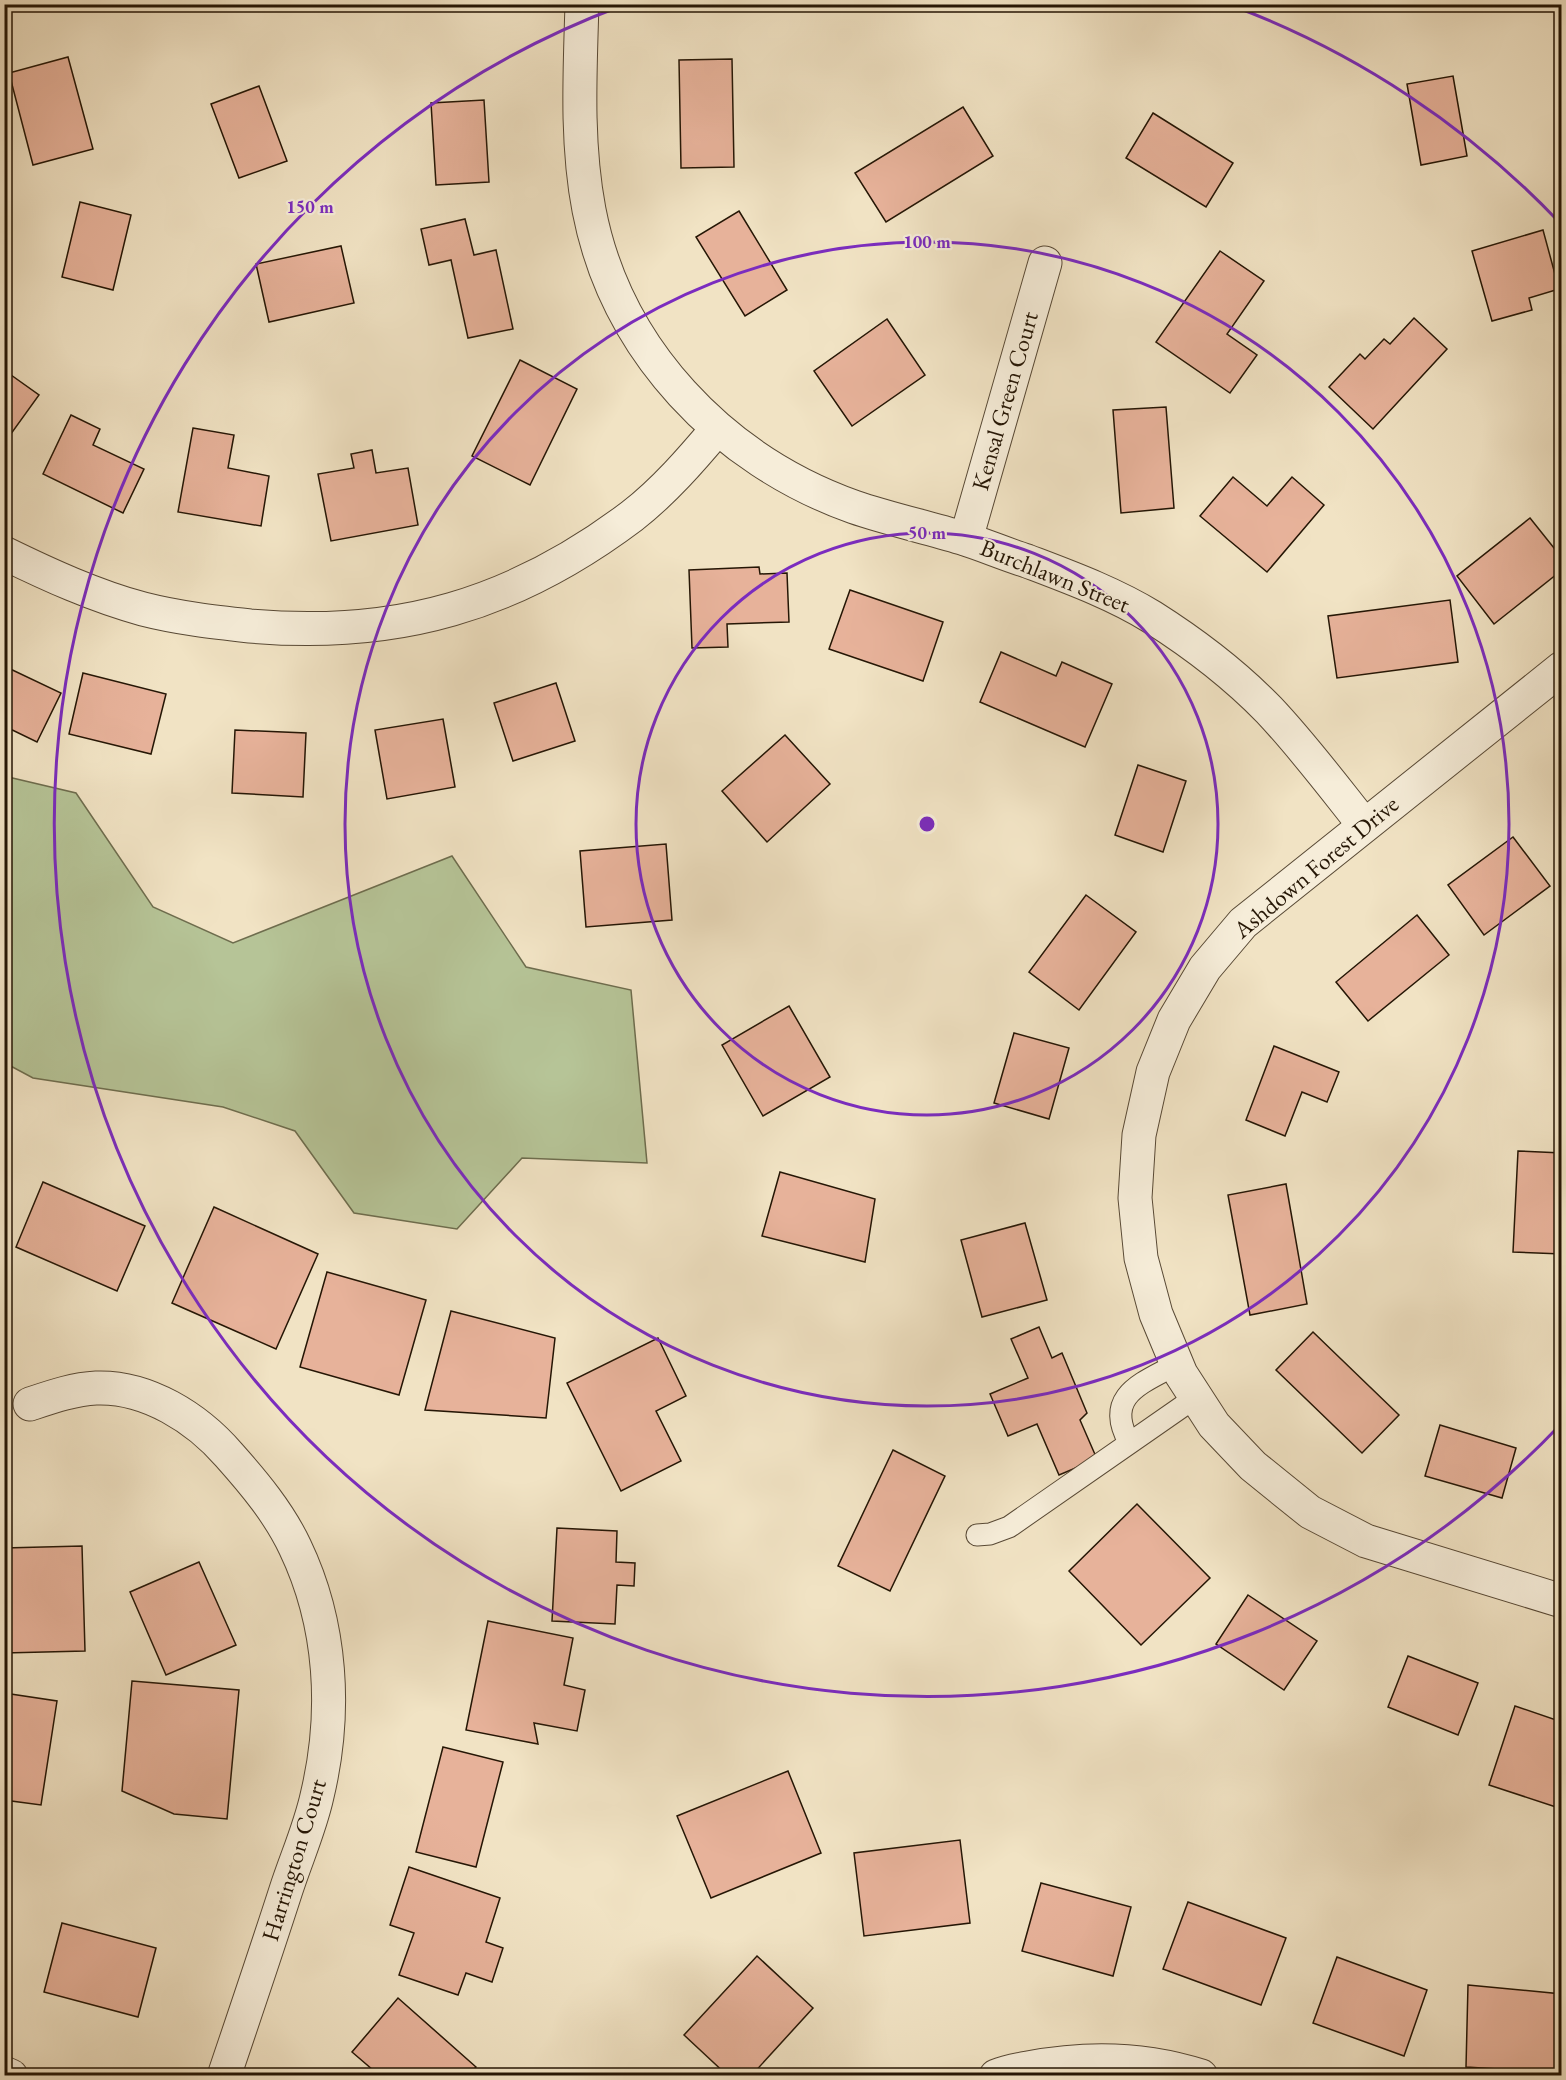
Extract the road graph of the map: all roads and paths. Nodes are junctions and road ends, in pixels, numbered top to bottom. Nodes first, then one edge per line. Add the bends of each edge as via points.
1 (582, 4) edge
2 (1045, 263) dead end
3 (717, 429) junction
4 (966, 539) junction
5 (4, 553) edge
6 (1562, 668) edge
7 (1364, 825) junction
8 (1177, 1364) junction
9 (1196, 1397) junction
10 (30, 1404) dead end
11 (1129, 1442) junction
12 (976, 1535) dead end
13 (1562, 1601) edge
14 (4, 2073) edge
15 (11, 2076) edge
16 (224, 2076) edge
17 (996, 2076) edge
18 (1201, 2076) edge

1 - 3 street, Burchlawn Street via 581,144 589,211 605,267 627,318 661,370
2 - 4 street, Kensal Green Court
3 - 4 street, Burchlawn Street via 802,486 855,507
3 - 5 street via 684,468 633,515 575,555 543,574 481,601 414,619 345,629 286,629 201,621 141,609 60,580
4 - 7 street, Burchlawn Street via 1084,582 1150,616 1212,658 1268,708
6 - 7 street, Ashdown Forest Drive
7 - 8 street, Ashdown Forest Drive via 1244,923 1228,941 1205,968 1174,1020 1153,1072 1139,1135 1135,1198 1144,1269 1156,1314
8 - 9 street, Ashdown Forest Drive
8 - 11 lane via 1137,1387 1123,1402 1123,1431
9 - 11 lane
9 - 13 street, Ashdown Forest Drive via 1215,1425 1253,1466 1310,1512 1366,1541
10 - 16 street, Harrington Court via 96,1388 135,1392 169,1405 216,1440 258,1487 295,1547 315,1599 327,1653 328,1727 317,1796
11 - 12 lane via 1009,1527
14 - 15 street
17 - 18 street via 1058,2062 1129,2061 1178,2068

